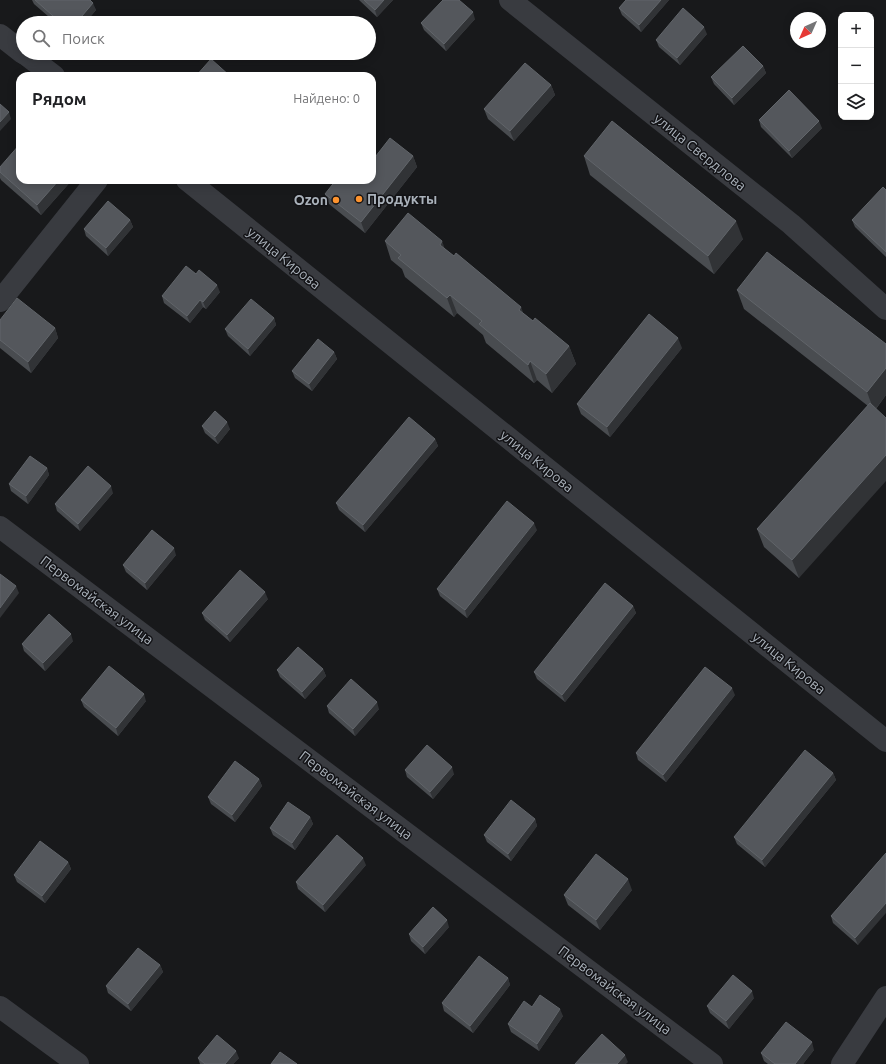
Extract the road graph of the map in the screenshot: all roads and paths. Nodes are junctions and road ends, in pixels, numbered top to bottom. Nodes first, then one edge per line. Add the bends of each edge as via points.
1 (510, 0) edge
2 (0, 35) edge
3 (16, 48) edge
4 (32, 60) edge
5 (49, 72) edge
6 (94, 184) edge
7 (192, 184) edge
8 (0, 301) edge
9 (886, 309) edge
10 (0, 527) edge
11 (886, 741) edge
12 (886, 997) edge
13 (0, 1007) edge
14 (78, 1064) edge
15 (712, 1064) edge
16 (842, 1064) edge

1 - 9 street, улица Свердлова via 791,224
2 - 3 street
4 - 5 street
6 - 8 street
7 - 11 street, улица Кирова
10 - 15 street, Первомайская улица
12 - 16 street
13 - 14 street

